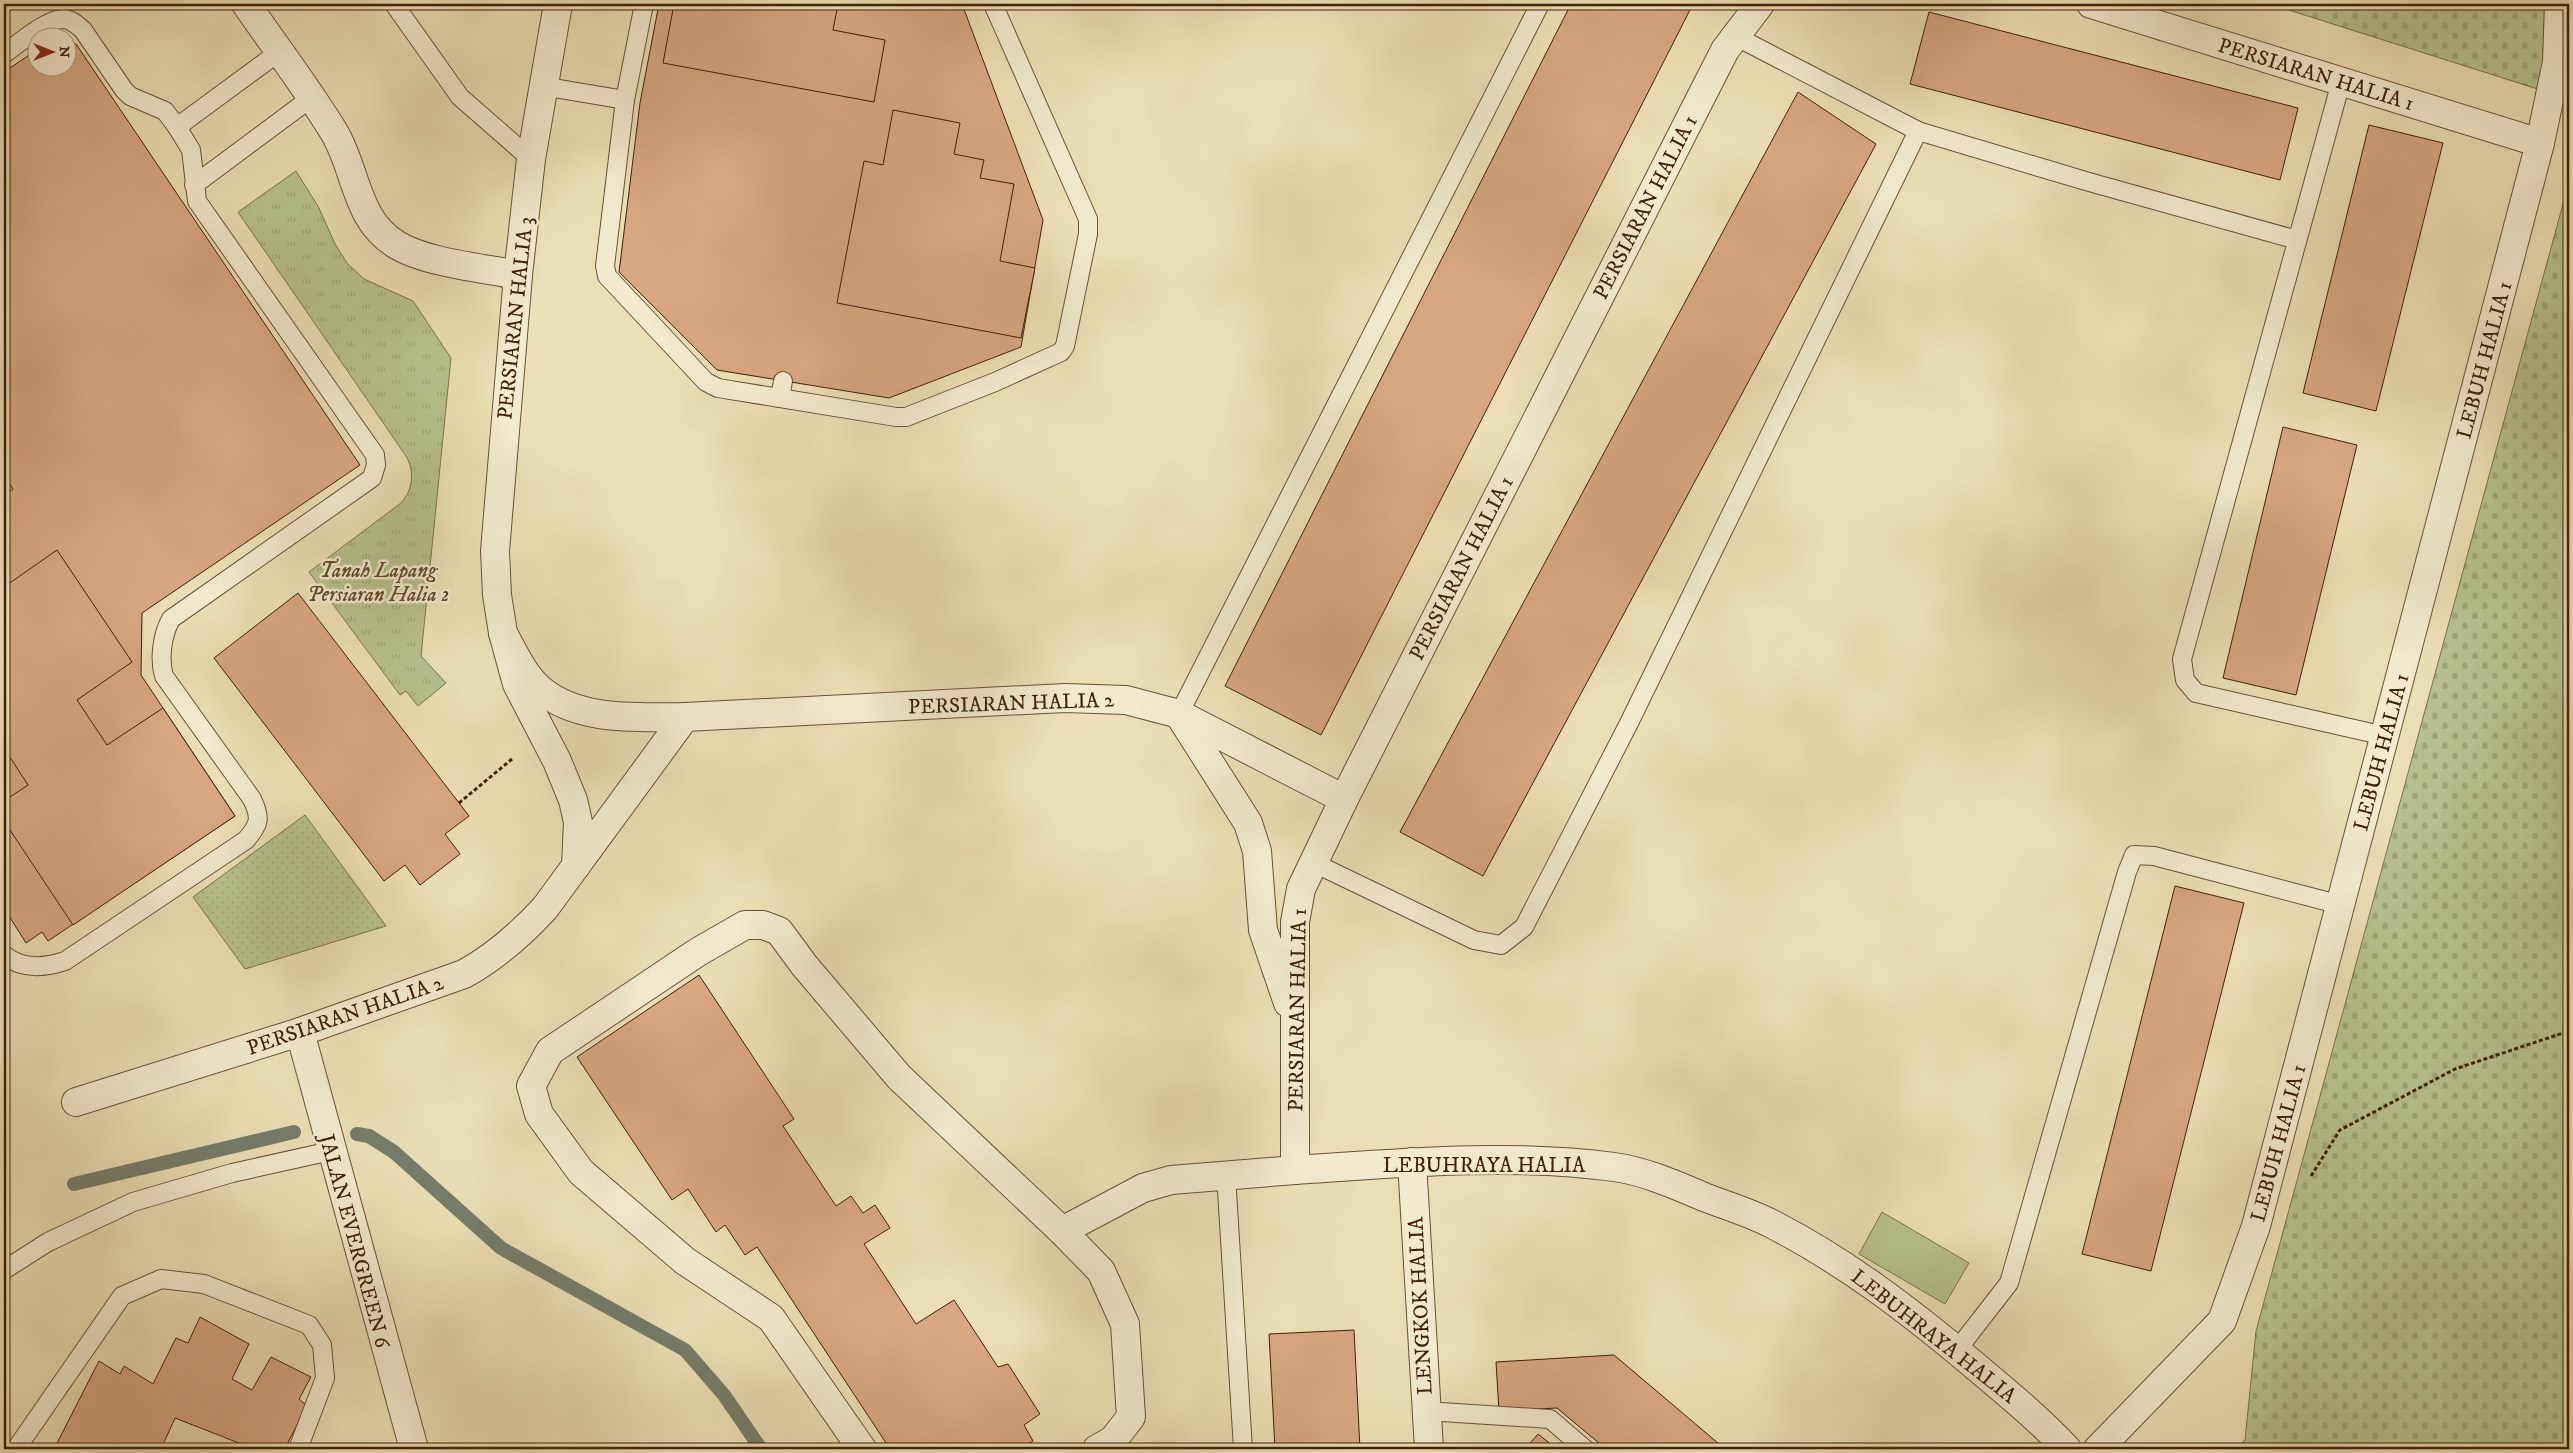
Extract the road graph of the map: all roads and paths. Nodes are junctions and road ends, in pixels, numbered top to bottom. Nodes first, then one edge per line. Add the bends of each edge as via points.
1 (246, 4) edge
2 (394, 4) edge
3 (558, 4) edge
4 (644, 4) edge
5 (993, 4) edge
6 (1540, 4) edge
7 (1760, 4) edge
8 (2091, 4) edge
9 (2559, 4) edge
10 (1735, 36) junction
11 (279, 52) junction
12 (4, 54) edge
13 (2341, 82) junction
14 (542, 86) junction
15 (311, 98) junction
16 (625, 100) junction
17 (177, 128) junction
18 (1918, 131) junction
19 (2540, 144) junction
20 (531, 159) junction
21 (194, 185) junction
22 (2297, 240) junction
23 (518, 276) junction
24 (783, 381) dead end
25 (780, 398) junction
26 (503, 633) junction
27 (1179, 714) junction
28 (685, 717) junction
29 (2386, 736) junction
30 (504, 765) dead end
31 (1344, 799) junction
32 (460, 803) dead end
33 (1314, 863) junction
34 (576, 866) junction
35 (2341, 905) junction
36 (4, 955) edge
37 (1295, 1023) junction
38 (2569, 1031) edge
39 (300, 1032) junction
40 (76, 1102) dead end
41 (331, 1151) junction
42 (1412, 1162) junction
43 (1295, 1170) junction
44 (1226, 1175) junction
45 (2308, 1181) dead end
46 (1062, 1231) junction
47 (4, 1270) edge
48 (1957, 1350) junction
49 (1426, 1411) junction
50 (16, 1449) edge
51 (298, 1449) edge
52 (414, 1449) edge
53 (862, 1449) edge
54 (1097, 1449) edge
55 (1243, 1449) edge
56 (1429, 1449) edge
57 (1585, 1449) edge
58 (2067, 1449) edge
59 (2098, 1449) edge

1 - 11 street
2 - 20 lane via 460,97
3 - 14 street, PERSIARAN HALIA 3
4 - 16 lane
5 - 25 lane via 1088,219 1088,234 1065,346 1061,352 995,382 906,417
6 - 27 lane
7 - 10 street, PERSIARAN HALIA 1
8 - 13 street, PERSIARAN HALIA 1
9 - 19 street, LEBUH HALIA 1 via 2557,62
10 - 18 lane
10 - 31 street, PERSIARAN HALIA 1 via 1725,50
11 - 15 street
11 - 17 lane
12 - 17 lane via 52,21 64,18 73,21 83,30 130,96 165,111
13 - 19 street, PERSIARAN HALIA 1
13 - 22 lane
14 - 16 lane
14 - 20 street, PERSIARAN HALIA 3
15 - 21 lane
15 - 23 street via 335,133 364,210 375,227 397,245 421,256
16 - 25 lane via 605,266 607,276 706,382 718,388
17 - 21 lane via 192,150
18 - 22 lane
18 - 33 lane via 1629,722 1524,927 1501,945 1474,940
19 - 29 street, LEBUH HALIA 1
20 - 23 street, PERSIARAN HALIA 3
21 - 36 lane via 197,201 375,455 376,466 372,478 171,619 166,627 161,664 164,676 252,799 259,814 255,829 246,840 65,961 49,967 29,967
22 - 29 lane via 2182,659 2185,680 2196,693
23 - 26 street, PERSIARAN HALIA 3 via 496,542 497,595
24 - 25 lane
26 - 28 street, PERSIARAN HALIA 2 via 521,666 541,690 566,705 626,717
26 - 34 street via 516,684 573,800 578,822
27 - 28 street, PERSIARAN HALIA 2 via 1126,700 1096,697
27 - 31 street, PERSIARAN HALIA 2
27 - 37 street via 1248,823 1256,851 1263,930
28 - 34 street, PERSIARAN HALIA 2
29 - 35 street, LEBUH HALIA 1
30 - 32 path
31 - 33 street, PERSIARAN HALIA 1
33 - 37 street, PERSIARAN HALIA 1 via 1301,889 1295,922
34 - 39 street, PERSIARAN HALIA 2 via 530,925 489,960 464,974
35 - 48 lane via 2154,856 2134,855 2009,1283
35 - 59 street, LEBUH HALIA 1 via 2256,1226 2222,1321
37 - 43 street, PERSIARAN HALIA 1
38 - 45 path via 2455,1069 2340,1130
39 - 40 street, PERSIARAN HALIA 2
39 - 41 street, JALAN EVERGREEN 6
41 - 47 lane via 232,1173 133,1202 48,1242
41 - 52 street, JALAN EVERGREEN 6
42 - 43 street, LEBUHRAYA HALIA
42 - 48 street, LEBUHRAYA HALIA via 1551,1161 1617,1167 1673,1184 1771,1224 1828,1256 1914,1314
42 - 49 street, LENGKOK HALIA
43 - 44 street, LEBUHRAYA HALIA
44 - 46 street, LEBUHRAYA HALIA via 1171,1180 1143,1188
44 - 55 lane
46 - 53 street via 899,1077 779,931 763,925 745,925 698,952 550,1051 531,1086 539,1114 581,1172 685,1261 771,1318
46 - 54 street via 1101,1271 1125,1324 1131,1417 1113,1440
48 - 58 street, LEBUHRAYA HALIA via 2023,1406
49 - 56 street, LENGKOK HALIA
49 - 57 lane via 1550,1419
50 - 51 lane via 122,1296 161,1280 204,1284 310,1325 322,1345 326,1378

